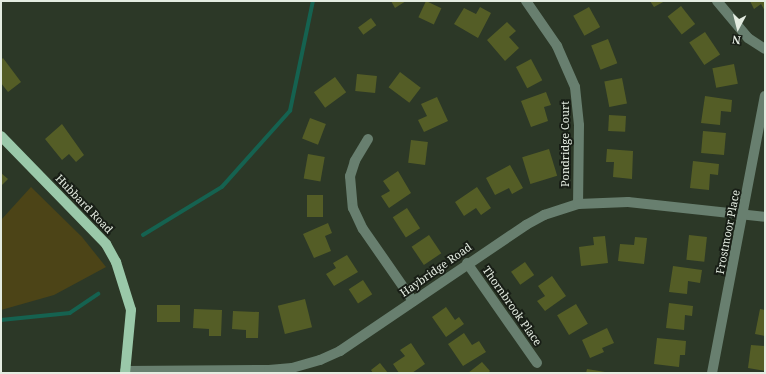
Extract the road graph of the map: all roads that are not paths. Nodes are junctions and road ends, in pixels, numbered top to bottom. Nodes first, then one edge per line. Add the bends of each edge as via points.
1 (526, 1) edge
2 (718, 1) edge
3 (765, 49) edge
4 (765, 96) edge
5 (1, 136) edge
6 (368, 139) dead end
7 (578, 204) junction
8 (744, 215) junction
9 (765, 217) edge
10 (467, 263) junction
11 (413, 301) junction
12 (537, 363) dead end
13 (125, 372) edge
14 (712, 373) edge

1 - 7 street, Pondridge Court via 557,46 575,87 579,124
2 - 3 street via 748,38
4 - 8 street, Frostmoor Place
5 - 13 main road, Hubbard Road via 106,244 116,262 130,310
6 - 11 street via 355,161 350,176 353,208 363,229
7 - 8 street, Haybridge Road via 628,202
7 - 10 street, Haybridge Road via 544,215
8 - 9 street, Haybridge Road
8 - 14 street, Frostmoor Place
10 - 11 street, Haybridge Road
10 - 12 street, Thornbrook Place
11 - 13 street, Haybridge Road via 340,351 308,364 269,370

